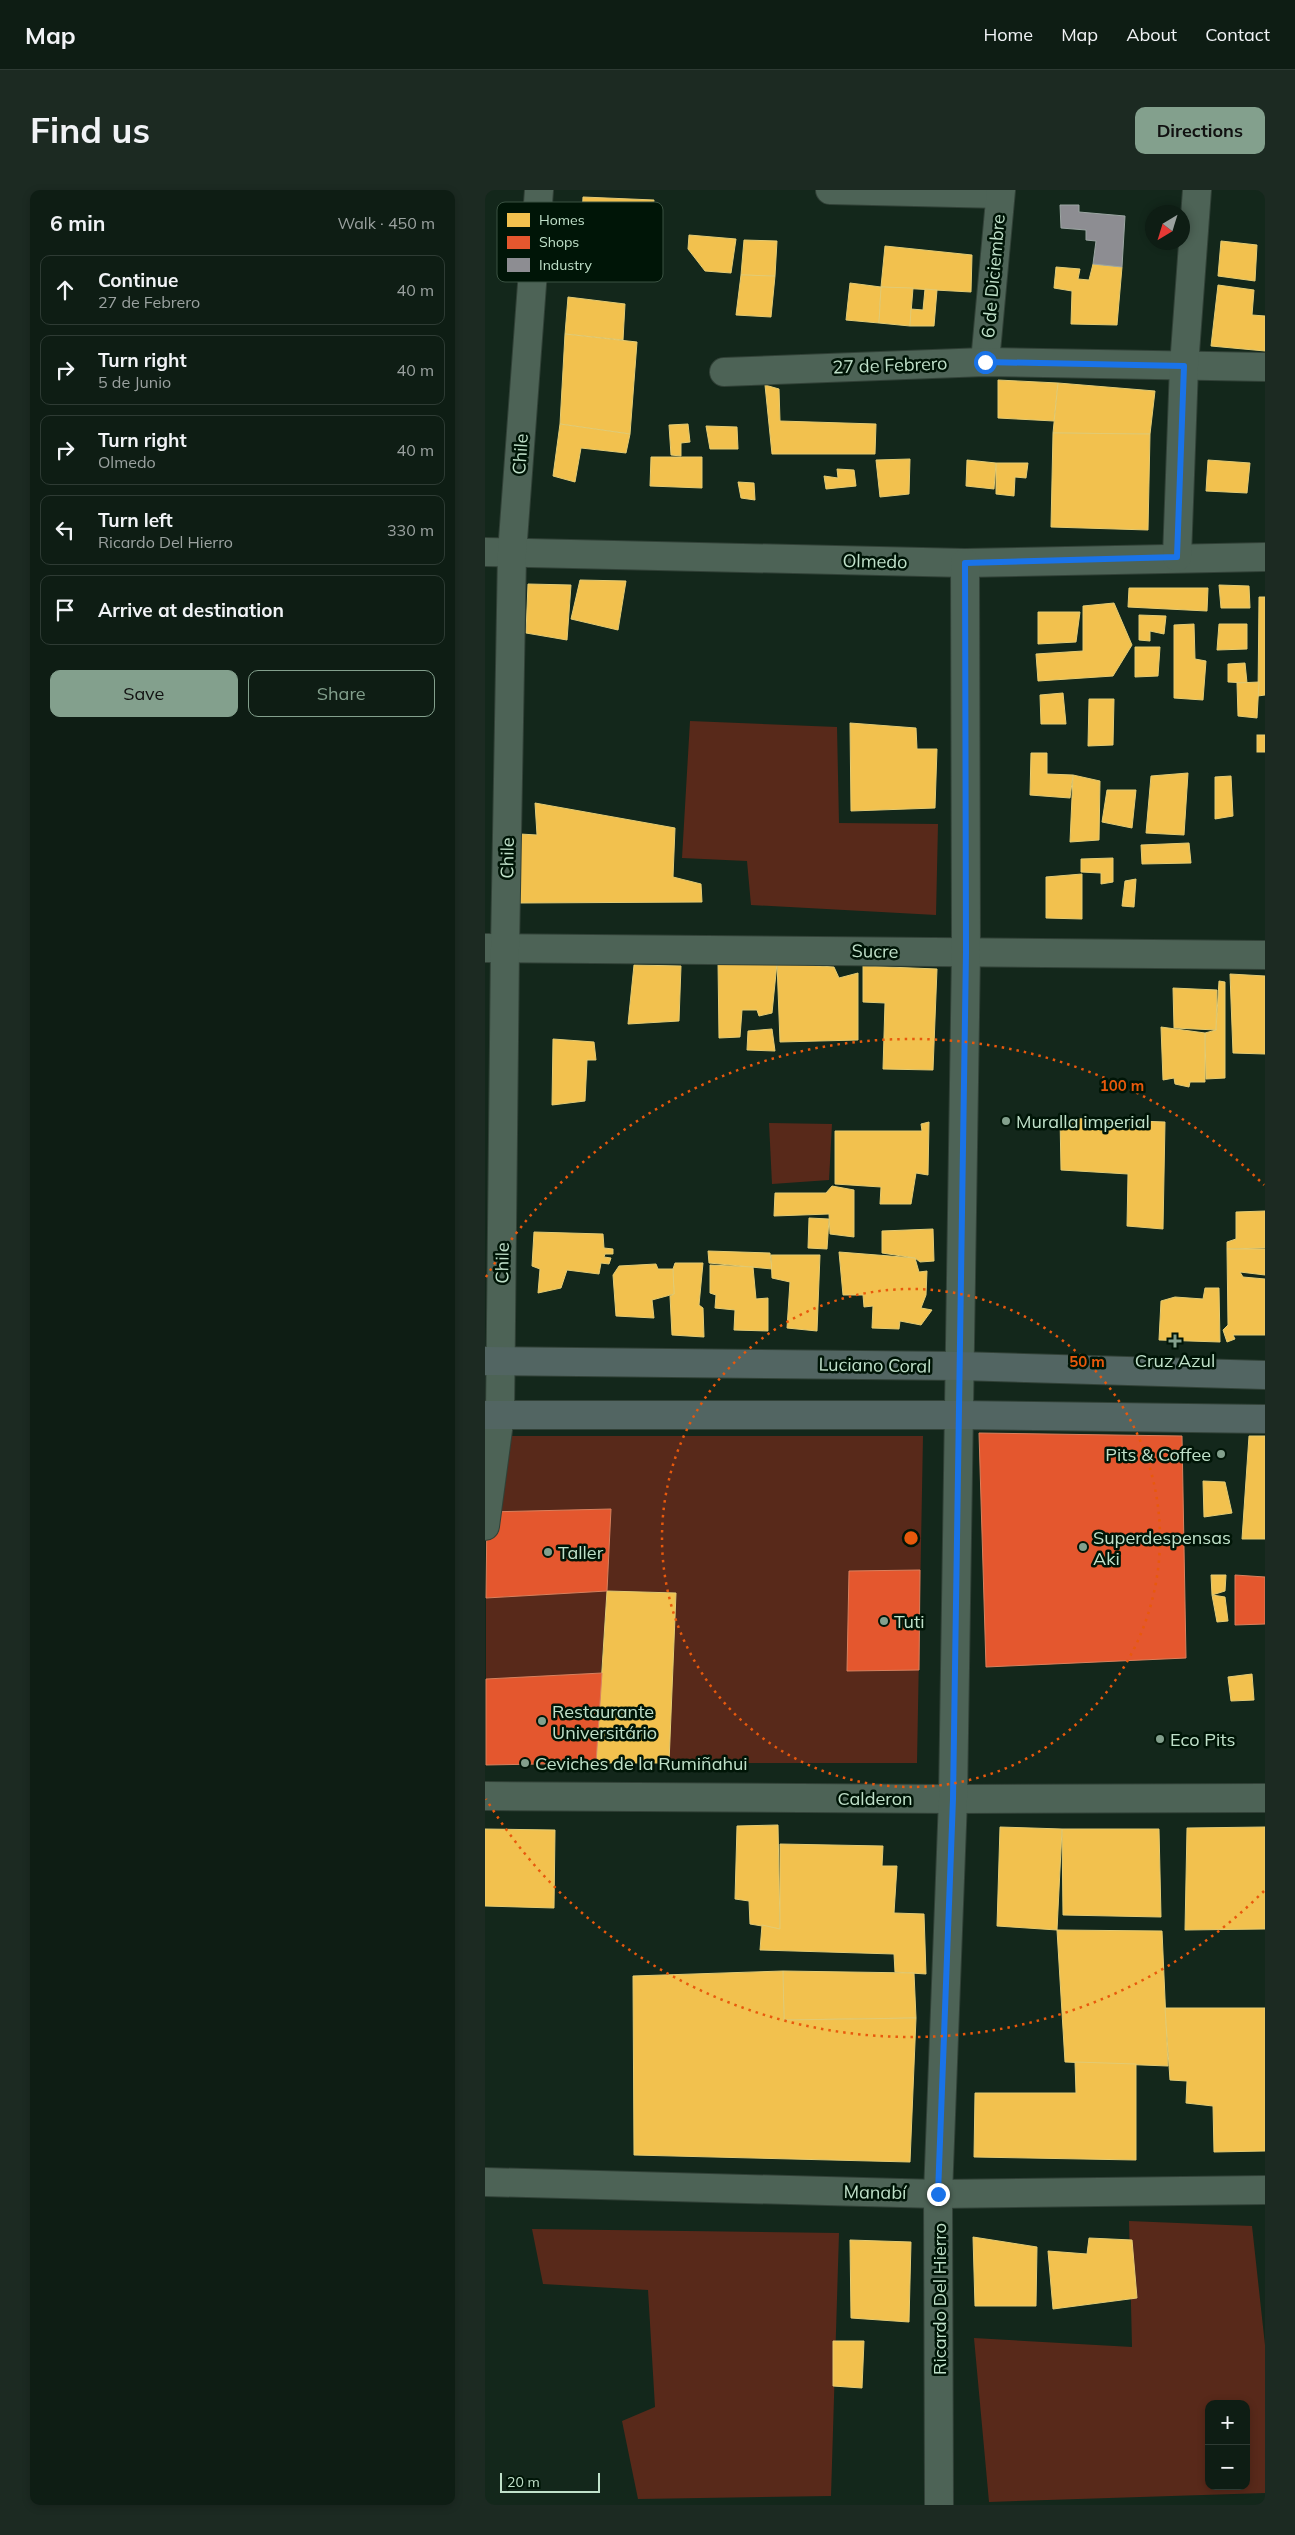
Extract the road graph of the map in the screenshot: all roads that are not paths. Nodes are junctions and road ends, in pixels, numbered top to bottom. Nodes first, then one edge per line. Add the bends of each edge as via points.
1 (830, 190) edge
2 (1197, 190) edge
3 (1000, 192) edge
4 (532, 282) edge
5 (985, 362) junction
6 (1184, 366) junction
7 (1265, 367) edge
8 (724, 372) dead end
9 (485, 552) edge
10 (512, 553) junction
11 (1177, 557) junction
12 (1265, 557) edge
13 (965, 563) junction
14 (495, 948) edge
15 (966, 952) junction
16 (1265, 955) edge
17 (493, 1361) edge
18 (959, 1366) junction
19 (1265, 1375) edge
20 (493, 1415) edge
21 (957, 1415) junction
22 (1265, 1419) edge
23 (485, 1526) edge
24 (485, 1796) edge
25 (1265, 1798) edge
26 (953, 1799) junction
27 (485, 2182) edge
28 (1265, 2190) edge
29 (938, 2194) junction
30 (939, 2505) edge

1 - 3 street
2 - 6 street
3 - 5 street, 6 de Diciembre
4 - 10 street, Chile
5 - 6 street, 27 de Febrero
5 - 8 street, 27 de Febrero
6 - 7 street, 27 de Febrero
6 - 11 street
9 - 10 street, Olmedo
10 - 13 street, Olmedo
10 - 14 street, Chile
11 - 12 street, Olmedo
11 - 13 street, Olmedo
13 - 15 street, Ricardo Del Hierro
14 - 15 street, Sucre
14 - 17 street, Chile
15 - 16 street, Sucre
15 - 18 street, Ricardo Del Hierro
17 - 18 main road, Luciano Coral
17 - 20 street, Chile
18 - 19 main road, Luciano Coral
18 - 21 street, Ricardo Del Hierro
20 - 21 main road
20 - 23 street, Chile
21 - 22 main road
21 - 26 street, Ricardo Del Hierro
24 - 26 street, Calderon
25 - 26 street, Calderon
26 - 29 street, Ricardo Del Hierro
27 - 29 street, Manabí
28 - 29 street, Manabí
29 - 30 street, Ricardo Del Hierro

